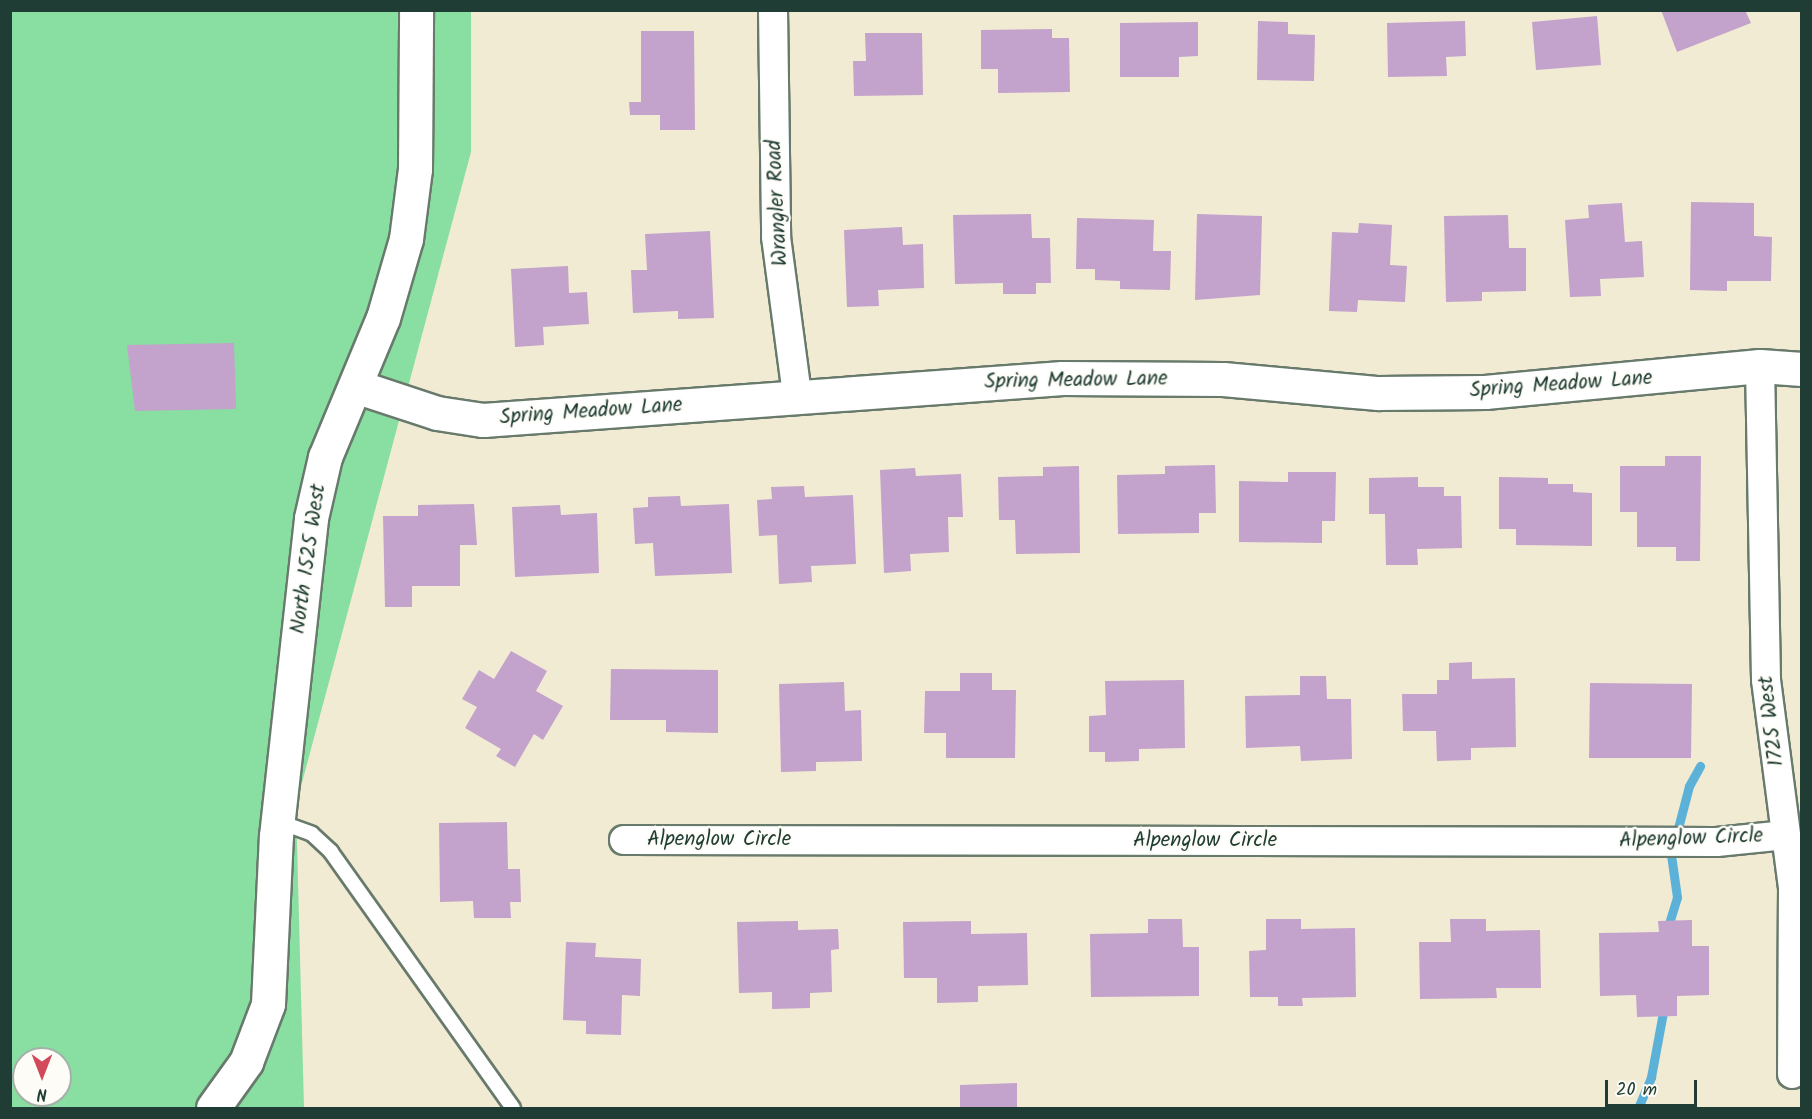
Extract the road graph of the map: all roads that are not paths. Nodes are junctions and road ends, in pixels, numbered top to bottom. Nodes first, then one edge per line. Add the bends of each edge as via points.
1 (416, 10) edge
2 (773, 10) edge
3 (1760, 366) junction
4 (1802, 369) edge
5 (355, 386) junction
6 (797, 395) junction
7 (277, 821) junction
8 (1786, 835) junction
9 (624, 840) dead end
10 (1792, 1074) dead end
11 (213, 1108) edge
12 (513, 1108) edge

1 - 5 street, North 1525 West via 415,169 406,239 397,279
2 - 6 street, Wrangler Road via 776,237
3 - 4 street, Spring Meadow Lane
3 - 6 street, Spring Meadow Lane via 1485,392 1378,393 1223,379 1062,378
3 - 8 street, 1725 West via 1766,680
5 - 6 street, Spring Meadow Lane via 437,413 483,420
5 - 7 street, North 1525 West via 328,449 311,518
7 - 11 street, North 1525 West via 268,1004 246,1062
7 - 12 lane via 312,834 331,852
8 - 9 street, Alpenglow Circle via 1717,842
8 - 10 street, 1725 West via 1793,887

